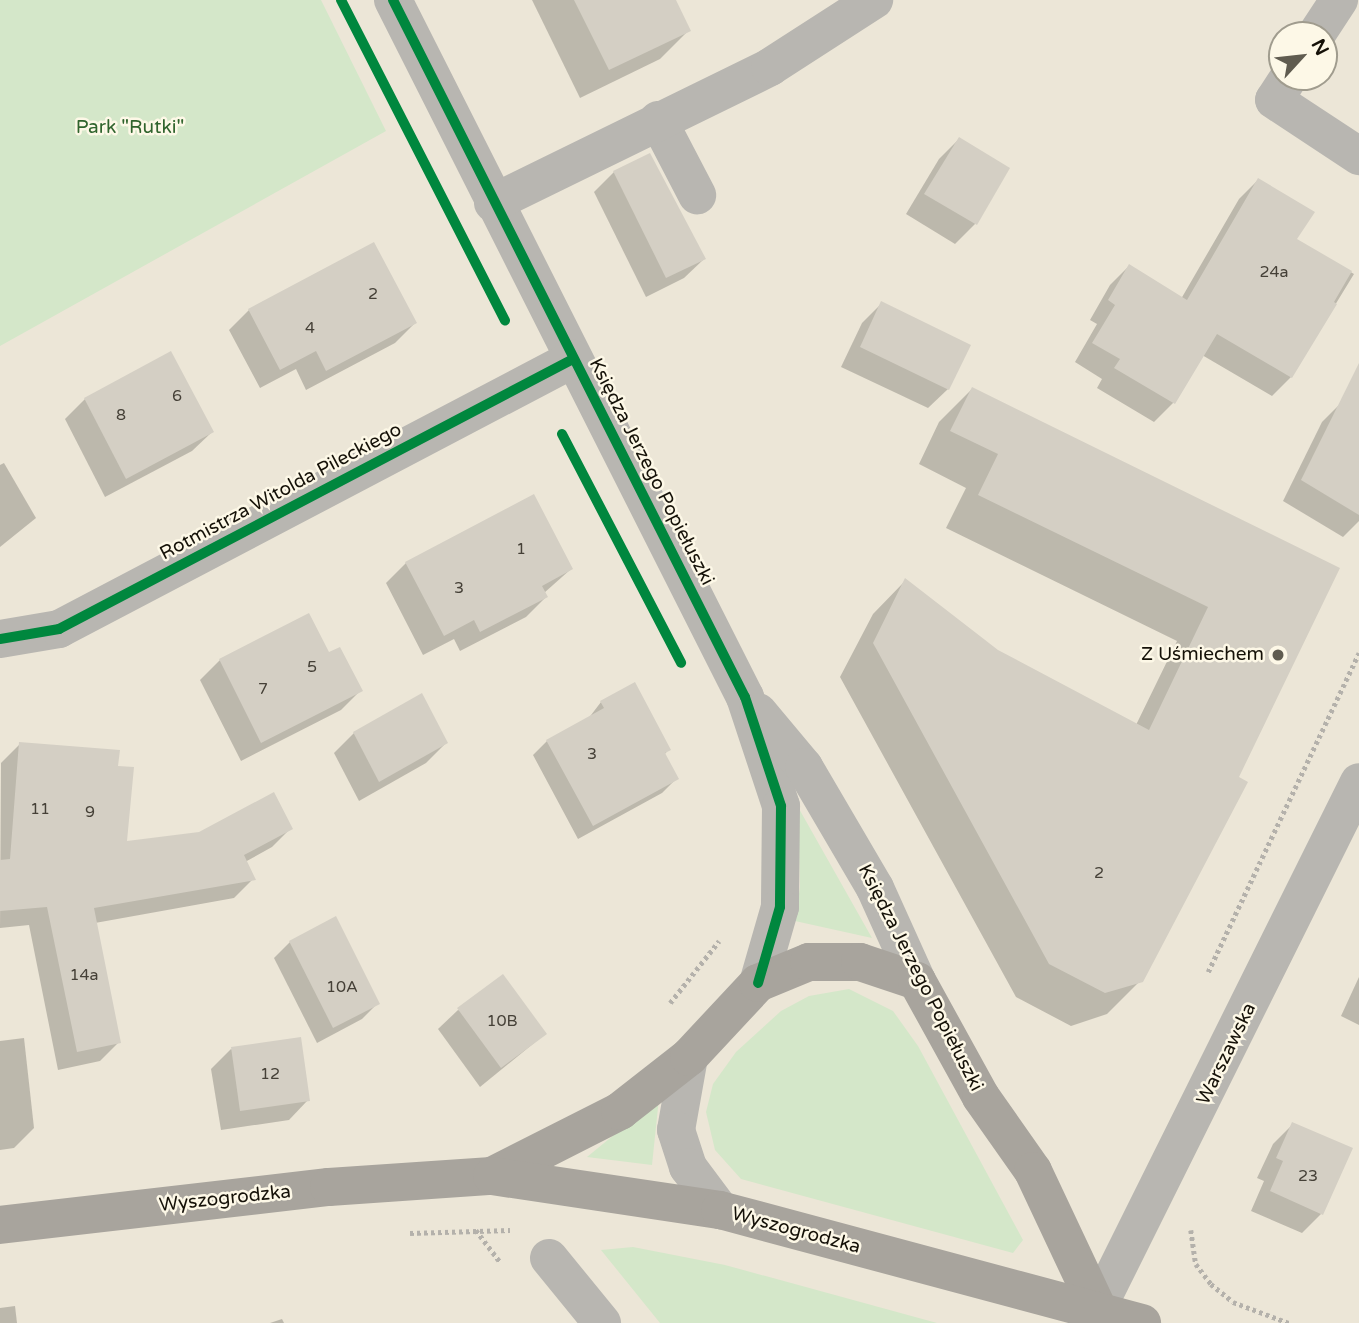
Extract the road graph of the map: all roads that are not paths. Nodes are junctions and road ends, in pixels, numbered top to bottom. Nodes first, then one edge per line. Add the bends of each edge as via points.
1 (393, 0) edge
2 (874, 0) edge
3 (1339, 0) edge
4 (1325, 21) edge
5 (1280, 91) edge
6 (658, 120) junction
7 (1359, 156) edge
8 (697, 195) dead end
9 (493, 203) junction
10 (573, 359) junction
11 (0, 639) edge
12 (745, 697) junction
13 (1359, 782) edge
14 (917, 981) junction
15 (758, 983) junction
16 (689, 1057) junction
17 (492, 1176) junction
18 (720, 1210) junction
19 (0, 1225) edge
20 (550, 1258) dead end
21 (1093, 1315) edge
22 (602, 1323) edge
23 (1142, 1323) edge

1 - 9 street, Księdza Jerzego Popiełuszki
2 - 6 street via 770,67
3 - 4 street
5 - 7 street via 1274,100
6 - 8 street
6 - 9 street
9 - 10 street, Księdza Jerzego Popiełuszki
10 - 11 street, Rotmistrza Witolda Pileckiego via 59,629
10 - 12 street, Księdza Jerzego Popiełuszki
12 - 14 street, Księdza Jerzego Popiełuszki via 804,767 875,888
12 - 15 street, Księdza Jerzego Popiełuszki via 781,806 780,906
13 - 21 street, Warszawska via 1202,1106
14 - 15 main road via 860,961 808,962
14 - 21 main road, Księdza Jerzego Popiełuszki via 981,1097 1033,1171
15 - 16 main road, Wyszogrodzka
16 - 17 main road, Wyszogrodzka via 620,1111
16 - 18 street via 676,1130 688,1167
17 - 18 main road, Wyszogrodzka
17 - 19 main road, Wyszogrodzka via 329,1187
18 - 21 main road, Wyszogrodzka
20 - 22 street
21 - 23 main road, Wyszogrodzka

